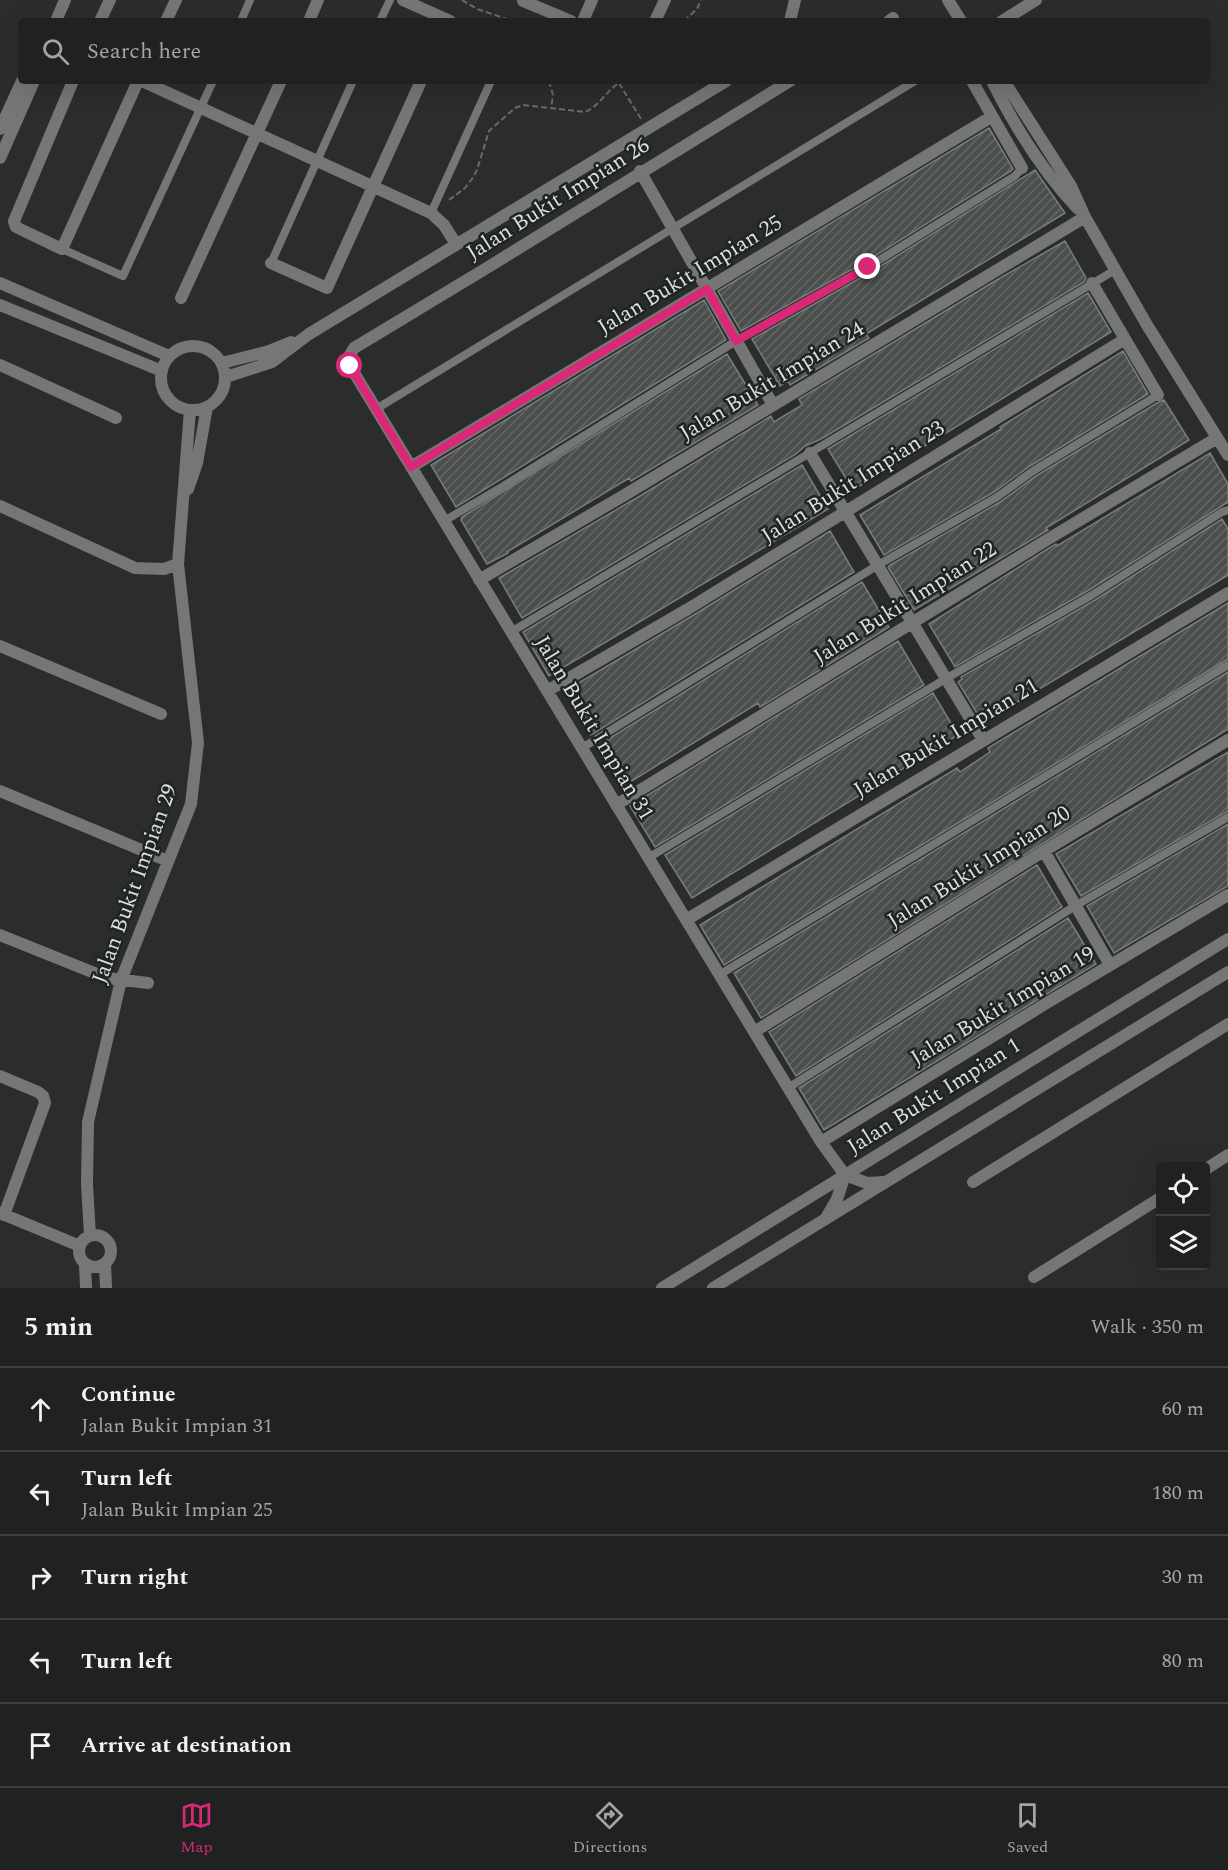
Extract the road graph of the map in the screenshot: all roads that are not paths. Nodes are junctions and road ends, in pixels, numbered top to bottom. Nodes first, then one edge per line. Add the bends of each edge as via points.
1 (65, 0) edge
2 (110, 0) edge
3 (176, 0) edge
4 (250, 0) edge
5 (318, 0) edge
6 (390, 0) edge
7 (403, 0) edge
8 (592, 0) edge
9 (665, 0) edge
10 (795, 0) edge
11 (948, 0) edge
12 (1035, 0) edge
13 (523, 1) edge
14 (57, 18) edge
15 (101, 18) edge
16 (167, 18) edge
17 (242, 18) edge
18 (310, 18) edge
19 (381, 18) edge
20 (442, 18) edge
21 (564, 18) edge
22 (584, 18) edge
23 (656, 18) edge
24 (791, 18) edge
25 (959, 18) edge
26 (1007, 18) edge
27 (21, 84) edge
28 (33, 84) edge
29 (72, 84) edge
30 (139, 84) edge
31 (147, 84) edge
32 (212, 84) edge
33 (280, 84) edge
34 (352, 84) edge
35 (420, 84) edge
36 (490, 84) edge
37 (721, 84) edge
38 (785, 84) edge
39 (910, 84) edge
40 (974, 84) edge
41 (993, 84) edge
42 (1006, 84) edge
43 (201, 108) junction
44 (991, 117) junction
45 (0, 129) edge
46 (257, 134) junction
47 (0, 158) edge
48 (317, 161) junction
49 (1022, 168) joint
50 (640, 171) junction
51 (373, 187) junction
52 (431, 213) junction
53 (1085, 217) junction
54 (672, 229) junction
55 (456, 244) junction
56 (63, 249) junction
57 (271, 262) joint
58 (1115, 270) junction
59 (0, 282) edge
60 (1092, 283) junction
61 (707, 289) junction
62 (181, 298) dead end
63 (0, 305) edge
64 (52, 306) junction
65 (44, 324) junction
66 (108, 330) junction
67 (309, 334) junction
68 (1125, 339) junction
69 (736, 341) junction
70 (102, 348) junction
71 (349, 353) joint
72 (169, 356) junction
73 (222, 363) junction
74 (0, 365) edge
75 (162, 371) junction
76 (225, 377) junction
77 (1158, 395) joint
78 (773, 405) junction
79 (207, 407) junction
80 (376, 409) junction
81 (190, 410) junction
82 (116, 418) dead end
83 (1217, 438) junction
84 (810, 453) junction
85 (1228, 455) edge
86 (411, 467) junction
87 (0, 506) edge
88 (182, 508) junction
89 (1228, 510) edge
90 (846, 511) junction
91 (444, 521) junction
92 (178, 564) junction
93 (878, 565) junction
94 (479, 580) junction
95 (1228, 593) edge
96 (913, 622) junction
97 (511, 632) junction
98 (0, 646) edge
99 (1228, 665) edge
100 (947, 678) junction
101 (547, 691) junction
102 (161, 714) dead end
103 (983, 740) junction
104 (1228, 740) edge
105 (582, 748) junction
106 (0, 790) edge
107 (616, 805) junction
108 (1228, 817) edge
109 (1044, 851) junction
110 (648, 858) junction
111 (168, 861) junction
112 (1228, 895) edge
113 (1075, 906) junction
114 (686, 920) junction
115 (0, 935) edge
116 (1228, 939) edge
117 (1110, 965) junction
118 (1228, 972) edge
119 (719, 975) junction
120 (121, 980) junction
121 (148, 983) dead end
122 (1227, 1027) edge
123 (754, 1032) junction
124 (0, 1076) edge
125 (788, 1088) junction
126 (820, 1142) junction
127 (1228, 1155) edge
128 (1210, 1166) edge
129 (845, 1175) junction
130 (885, 1182) junction
131 (973, 1182) dead end
132 (1156, 1200) edge
133 (2, 1214) edge
134 (825, 1219) junction
135 (90, 1236) junction
136 (80, 1246) junction
137 (105, 1263) junction
138 (85, 1264) junction
139 (1034, 1277) dead end
140 (86, 1288) edge
141 (106, 1288) edge
142 (662, 1288) edge
143 (713, 1288) edge

1 - 14 street
2 - 15 street
3 - 16 street
4 - 17 lane
5 - 18 street
6 - 19 lane
7 - 20 street
8 - 22 street
9 - 23 street
10 - 24 street
11 - 25 street
12 - 26 street
13 - 21 street
27 - 45 street
28 - 47 street
29 - 56 street via 14,221 22,231
30 - 56 street
31 - 43 street
32 - 43 lane
33 - 46 street
34 - 48 lane
35 - 51 street
36 - 52 lane
37 - 55 street
38 - 50 street, Jalan Bukit Impian 26
39 - 54 lane
40 - 44 street
41 - 53 street via 1039,162
42 - 53 street via 1071,186
43 - 46 street
43 - 56 lane via 123,276
44 - 49 street
44 - 61 street, Jalan Bukit Impian 25
46 - 48 street
46 - 62 street
48 - 51 street
48 - 57 lane
49 - 69 lane via 1016,176 868,267
50 - 54 street
50 - 71 street, Jalan Bukit Impian 26
51 - 52 street
51 - 57 street via 327,288
52 - 55 street
53 - 58 street
53 - 78 street, Jalan Bukit Impian 24
54 - 61 street
54 - 80 lane
55 - 67 street
58 - 60 lane
58 - 83 street
59 - 64 street
60 - 68 street
60 - 84 lane
61 - 69 street
61 - 86 street, Jalan Bukit Impian 25
63 - 65 street
64 - 65 street
64 - 66 street
65 - 70 street
66 - 70 street
66 - 72 street
67 - 73 street via 269,351
67 - 76 street via 272,363
68 - 77 street
68 - 90 street, Jalan Bukit Impian 23
69 - 78 street
69 - 91 lane
70 - 75 street
71 - 80 street, Jalan Bukit Impian 31 via 347,360
72 - 73 street via 177,349 198,345 216,354
72 - 75 street
73 - 76 street
74 - 82 street
75 - 81 street via 164,392 171,401
76 - 79 street via 222,391
77 - 93 lane via 997,497
78 - 94 street, Jalan Bukit Impian 24
79 - 81 street
79 - 88 street, Jalan Bukit Impian 29 via 197,462
80 - 86 street, Jalan Bukit Impian 31
81 - 88 street, Jalan Bukit Impian 29
83 - 85 street
83 - 96 street, Jalan Bukit Impian 22
84 - 90 street
84 - 97 lane
86 - 91 street, Jalan Bukit Impian 31
87 - 92 street via 135,568 164,569
88 - 92 street, Jalan Bukit Impian 29
89 - 100 lane via 1092,595
90 - 93 street
90 - 101 street, Jalan Bukit Impian 23
91 - 94 street, Jalan Bukit Impian 31
92 - 111 street, Jalan Bukit Impian 29 via 198,743 191,804
93 - 96 street
93 - 105 lane
94 - 97 street, Jalan Bukit Impian 31
95 - 103 street, Jalan Bukit Impian 21
96 - 100 street
96 - 107 street, Jalan Bukit Impian 22
97 - 101 street, Jalan Bukit Impian 31
98 - 102 street
99 - 119 lane
100 - 103 street
100 - 110 lane
101 - 105 street, Jalan Bukit Impian 31
103 - 114 street, Jalan Bukit Impian 21
104 - 109 street, Jalan Bukit Impian 20
105 - 107 street, Jalan Bukit Impian 31
106 - 111 street
107 - 110 street, Jalan Bukit Impian 31
108 - 113 lane
109 - 113 street
109 - 123 street, Jalan Bukit Impian 20
110 - 114 street, Jalan Bukit Impian 31
111 - 120 street, Jalan Bukit Impian 29
112 - 117 street, Jalan Bukit Impian 19
113 - 117 street
113 - 125 lane
114 - 119 street, Jalan Bukit Impian 31
115 - 120 street via 107,978
116 - 129 street, Jalan Bukit Impian 1
117 - 126 street, Jalan Bukit Impian 19
118 - 130 street
119 - 123 street, Jalan Bukit Impian 31
120 - 121 street
120 - 135 street, Jalan Bukit Impian 29 via 88,1122
122 - 131 street
123 - 125 street, Jalan Bukit Impian 31
124 - 133 street via 39,1092 45,1103
125 - 126 street, Jalan Bukit Impian 31
126 - 129 street
127 - 128 street
129 - 130 street via 867,1183
129 - 134 street
129 - 142 street, Jalan Bukit Impian 1
130 - 134 street
132 - 139 street
133 - 136 street
134 - 143 street
135 - 136 street
135 - 137 street via 100,1236 108,1244 110,1254
136 - 138 street
137 - 138 street via 95,1267
137 - 141 street
138 - 140 street

